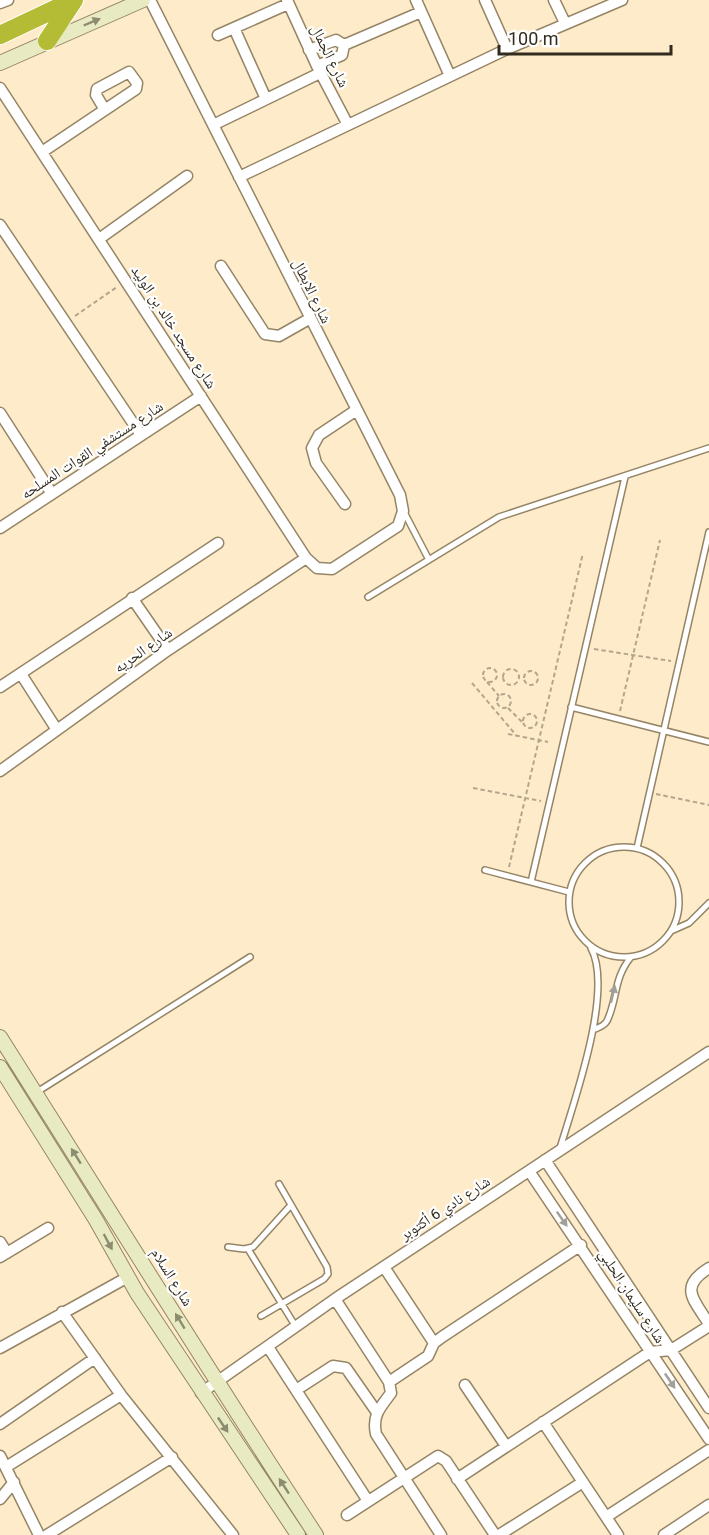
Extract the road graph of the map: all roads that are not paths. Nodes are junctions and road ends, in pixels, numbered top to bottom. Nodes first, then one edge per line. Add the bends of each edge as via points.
1 (8, 0) edge
2 (74, 0) edge
3 (143, 0) edge
4 (150, 0) edge
5 (416, 0) edge
6 (485, 0) edge
7 (554, 0) edge
8 (622, 0) edge
9 (287, 2) edge
10 (0, 3) edge
11 (421, 12) junction
12 (565, 23) junction
13 (234, 28) junction
14 (0, 35) edge
15 (218, 35) dead end
16 (47, 41) junction
17 (344, 45) junction
18 (507, 49) junction
19 (309, 50) junction
20 (0, 63) edge
21 (318, 69) junction
22 (450, 76) junction
23 (0, 88) edge
24 (266, 99) junction
25 (105, 110) dead end
26 (348, 124) junction
27 (213, 125) junction
28 (42, 152) junction
29 (187, 176) dead end
30 (239, 177) junction
31 (0, 225) edge
32 (99, 238) junction
33 (221, 266) dead end
34 (309, 319) junction
35 (201, 396) junction
36 (355, 411) junction
37 (0, 413) edge
38 (141, 435) junction
39 (709, 448) edge
40 (625, 477) junction
41 (52, 494) junction
42 (345, 504) dead end
43 (403, 511) junction
44 (0, 528) edge
45 (709, 532) edge
46 (218, 543) dead end
47 (306, 558) junction
48 (429, 560) junction
49 (368, 597) dead end
50 (132, 598) junction
51 (168, 650) junction
52 (21, 674) junction
53 (0, 687) edge
54 (571, 707) junction
55 (57, 730) junction
56 (664, 731) junction
57 (709, 742) edge
58 (0, 771) edge
59 (637, 848) junction
60 (485, 870) dead end
61 (531, 882) junction
62 (569, 892) junction
63 (709, 903) edge
64 (671, 931) junction
65 (590, 946) junction
66 (250, 957) dead end
67 (632, 957) junction
68 (595, 1029) junction
69 (0, 1037) edge
70 (707, 1058) edge
71 (0, 1067) edge
72 (36, 1093) junction
73 (560, 1150) junction
74 (545, 1160) junction
75 (529, 1171) junction
76 (279, 1184) dead end
77 (291, 1204) junction
78 (111, 1211) junction
79 (96, 1220) junction
80 (48, 1228) dead end
81 (0, 1242) edge
82 (581, 1245) junction
83 (228, 1247) dead end
84 (248, 1249) junction
85 (4, 1255) edge
86 (384, 1267) junction
87 (709, 1268) edge
88 (128, 1277) junction
89 (335, 1299) junction
90 (282, 1304) junction
91 (62, 1312) junction
92 (261, 1316) dead end
93 (709, 1325) edge
94 (296, 1327) junction
95 (2, 1342) edge
96 (434, 1343) junction
97 (268, 1347) junction
98 (671, 1350) junction
99 (650, 1352) junction
100 (95, 1358) junction
101 (216, 1382) junction
102 (389, 1382) junction
103 (465, 1385) dead end
104 (296, 1390) junction
105 (201, 1393) junction
106 (121, 1395) junction
107 (709, 1408) edge
108 (376, 1411) junction
109 (543, 1422) junction
110 (0, 1424) edge
111 (709, 1439) edge
112 (507, 1446) junction
113 (709, 1450) edge
114 (0, 1456) edge
115 (172, 1458) junction
116 (6, 1467) junction
117 (403, 1479) junction
118 (457, 1479) junction
119 (14, 1482) junction
120 (583, 1482) junction
121 (0, 1499) edge
122 (368, 1501) junction
123 (709, 1505) edge
124 (347, 1515) dead end
125 (606, 1516) junction
126 (667, 1534) edge
127 (39, 1535) edge
128 (47, 1535) edge
129 (233, 1535) edge
130 (298, 1535) edge
131 (316, 1535) edge
132 (441, 1535) edge
133 (497, 1535) edge
134 (618, 1535) edge

1 - 10 street
2 - 14 highway
2 - 16 highway
16 -> 3 street
4 - 27 street, شارع الابطال
5 - 11 street
6 - 18 street
7 - 12 street
8 - 12 street
9 - 13 street
9 - 19 street, شارع الجمال
11 - 17 street
11 - 22 street
12 - 18 street
13 - 15 street
13 - 24 street
16 - 20 street
17 - 19 street via 336,40
17 - 21 street via 342,55
18 - 22 street
19 - 21 street, شارع الجمال
21 - 24 street
21 - 26 street, شارع الجمال
22 - 26 street
23 - 28 street, شارع مسجد خالد بن الوليد
24 - 27 street
25 - 28 street
26 - 30 street
27 - 30 street, شارع الابطال
28 - 32 street, شارع مسجد خالد بن الوليد
29 - 32 street
30 - 34 street, شارع الابطال
31 - 38 street
32 - 35 street, شارع مسجد خالد بن الوليد
33 - 34 street via 266,334 279,336
34 - 36 street, شارع الابطال
35 - 38 street, شارع مستشفي القوات المسلحه
35 - 47 street, شارع مسجد خالد بن الوليد
36 - 42 street via 319,435 312,448 316,463
36 - 43 street, شارع الابطال via 400,495
37 - 41 street
38 - 41 street, شارع مستشفي القوات المسلحه
39 - 40 lane
40 - 48 lane via 499,517
40 - 54 lane
41 - 44 street, شارع مستشفي القوات المسلحه
43 - 47 street via 398,526 332,569 317,568
43 - 48 lane
45 - 56 lane
46 - 50 street
47 - 51 street, شارع الحريه
48 - 49 lane
50 - 51 street
50 - 52 street
51 - 55 street, شارع الحريه
52 - 53 street
52 - 55 street
54 - 56 lane
54 - 61 lane
55 - 58 street, شارع الحريه
56 - 57 lane
56 - 59 lane
59 - 62 lane via 607,849 589,858 576,873
59 - 64 lane via 664,863 675,881 678,912
60 - 61 lane
61 - 62 lane
62 - 65 lane via 572,922
63 - 64 lane via 689,923
64 - 67 lane via 658,946
65 - 67 lane via 610,956
65 - 68 lane via 598,967
66 - 72 lane
68 -> 67 lane via 608,1020 618,978
68 - 73 lane
69 - 72 street, شارع السلام
70 - 73 street, شارع نادي 6 أكتوبر
71 - 79 street
78 -> 72 street, شارع السلام
73 - 74 street, شارع نادي 6 أكتوبر
74 - 75 street, شارع نادي 6 أكتوبر
74 - 98 street, شارع سليمان الحلبي
75 -> 82 street, شارع سليمان الحلبي
75 - 86 street, شارع نادي 6 أكتوبر
76 - 77 lane
77 - 84 lane via 257,1244
77 - 90 lane via 327,1267 327,1274
78 - 79 street
101 -> 78 street, شارع السلام
79 -> 88 street
80 - 85 street
81 - 85 street
82 - 96 street
82 - 99 street, شارع سليمان الحلبي
83 - 84 lane
84 - 90 lane
86 - 89 street, شارع نادي 6 أكتوبر
86 - 96 street
87 - 93 street via 696,1277 690,1289
88 - 91 street
88 - 105 street
89 - 94 street, شارع نادي 6 أكتوبر
89 - 102 street
90 - 92 lane
90 - 94 lane
91 - 95 street
91 - 100 street
93 - 98 street
94 - 97 street, شارع نادي 6 أكتوبر
96 - 102 street via 428,1356
97 - 101 street, شارع نادي 6 أكتوبر
97 - 104 street
98 - 99 street
98 - 107 street, شارع سليمان الحلبي
99 - 109 street
99 -> 111 street, شارع سليمان الحلبي
100 - 106 street
100 - 110 street
101 - 105 street, شارع نادي 6 أكتوبر
131 -> 101 street, شارع السلام
102 - 108 street via 391,1393
103 - 112 street
104 - 108 street via 333,1365 340,1366 346,1368
104 - 122 street
105 -> 130 street
106 - 115 street
106 - 116 street
108 - 117 street via 376,1434
109 - 112 street
109 - 120 street
112 - 118 street
113 - 125 street
114 - 116 street
115 - 128 street
115 - 129 street
116 - 119 street
117 - 118 street via 438,1456
117 - 122 street
117 - 132 street
118 - 133 street
119 - 121 street
119 - 127 street
120 - 125 street
120 - 133 street
122 - 124 street
123 - 126 street
125 - 134 street

